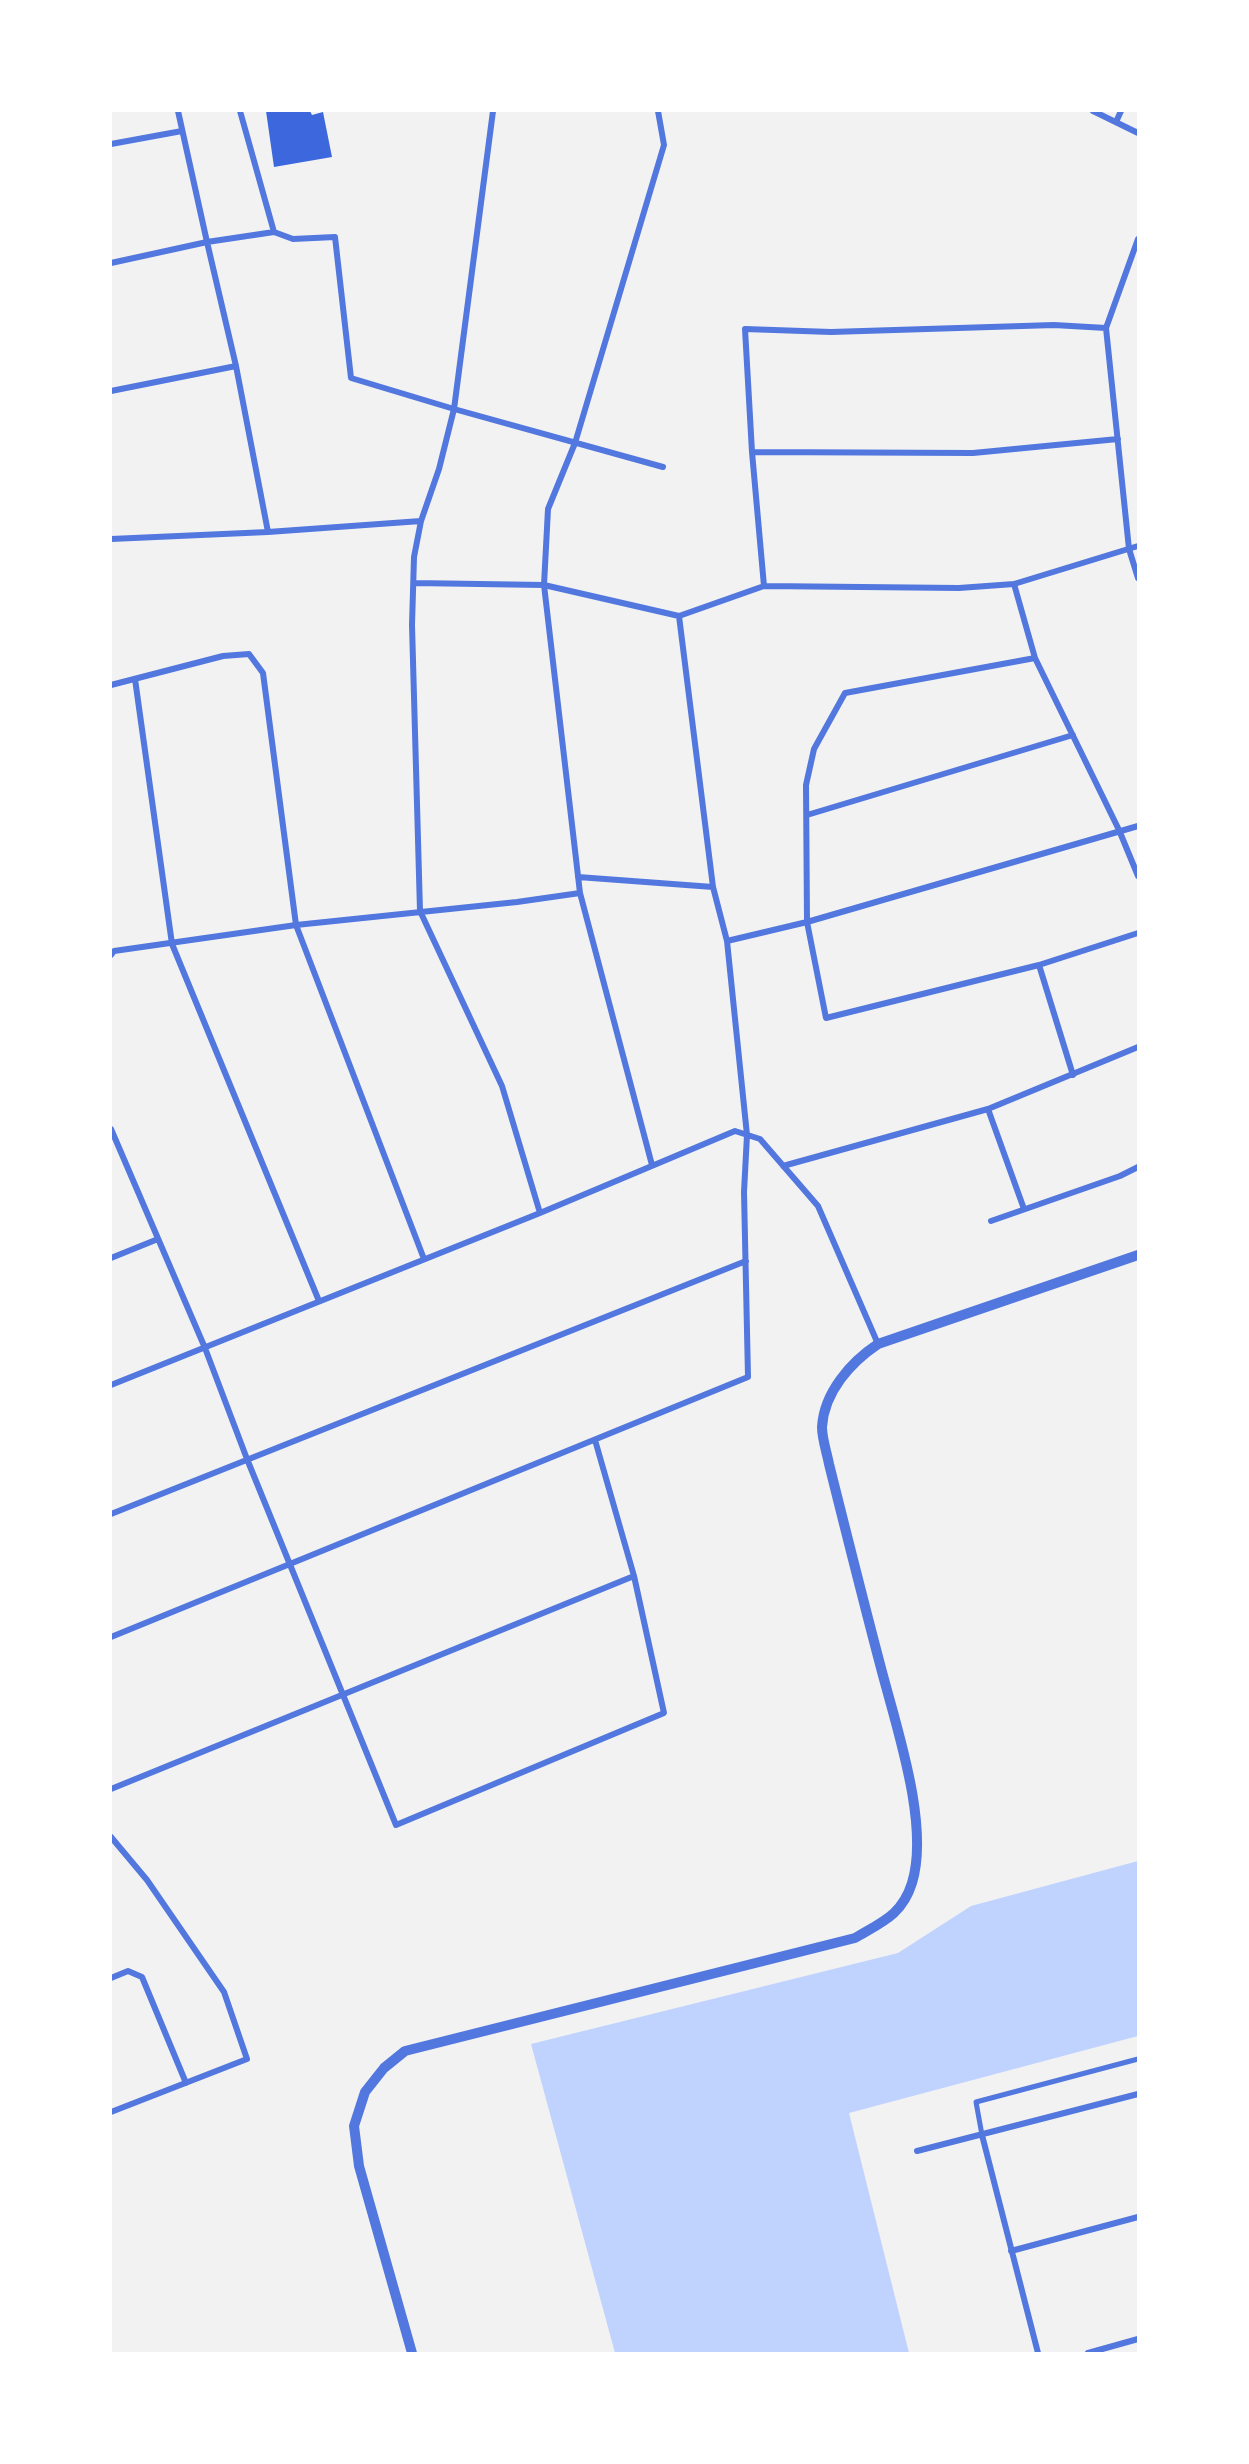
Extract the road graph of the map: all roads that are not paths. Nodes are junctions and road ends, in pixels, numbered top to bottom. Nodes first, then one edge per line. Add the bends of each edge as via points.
1 (178, 111) edge
2 (240, 111) edge
3 (493, 111) edge
4 (658, 111) edge
5 (1093, 111) edge
6 (1121, 111) edge
7 (1116, 122) junction
8 (182, 131) junction
9 (1138, 133) edge
10 (111, 144) edge
11 (274, 232) junction
12 (1138, 239) edge
13 (207, 242) junction
14 (111, 263) edge
15 (1106, 328) junction
16 (236, 366) junction
17 (111, 391) edge
18 (454, 410) junction
19 (1118, 439) junction
20 (575, 443) junction
21 (752, 452) junction
22 (663, 467) dead end
23 (422, 521) junction
24 (268, 532) junction
25 (111, 539) edge
26 (1138, 546) edge
27 (1129, 549) junction
28 (1138, 578) edge
29 (414, 583) junction
30 (1014, 584) junction
31 (544, 585) junction
32 (764, 586) junction
33 (679, 616) junction
34 (1035, 658) junction
35 (135, 679) junction
36 (111, 685) edge
37 (1073, 735) junction
38 (807, 815) junction
39 (1138, 826) edge
40 (1119, 830) junction
41 (1138, 876) edge
42 (578, 877) junction
43 (713, 887) junction
44 (580, 893) junction
45 (420, 911) junction
46 (807, 922) junction
47 (296, 925) junction
48 (1138, 933) edge
49 (727, 941) junction
50 (172, 944) junction
51 (111, 955) edge
52 (1039, 965) junction
53 (1138, 1047) edge
54 (1073, 1075) junction
55 (988, 1109) junction
56 (112, 1132) edge
57 (747, 1135) junction
58 (652, 1166) junction
59 (783, 1166) junction
60 (1138, 1167) edge
61 (1024, 1209) junction
62 (540, 1213) junction
63 (991, 1221) dead end
64 (158, 1239) junction
65 (1138, 1256) edge
66 (111, 1258) edge
67 (424, 1259) junction
68 (746, 1261) junction
69 (319, 1302) junction
70 (878, 1344) junction
71 (205, 1348) junction
72 (111, 1386) edge
73 (596, 1440) junction
74 (247, 1459) junction
75 (111, 1514) edge
76 (291, 1564) junction
77 (634, 1576) junction
78 (111, 1637) edge
79 (345, 1695) junction
80 (111, 1789) edge
81 (111, 1837) edge
82 (113, 1844) edge
83 (111, 1978) edge
84 (1138, 2059) edge
85 (186, 2083) junction
86 (1138, 2094) edge
87 (111, 2112) edge
88 (982, 2134) junction
89 (917, 2151) dead end
90 (1138, 2217) edge
91 (1011, 2251) junction
92 (1138, 2340) edge
93 (412, 2353) edge
94 (1038, 2353) edge
95 (1088, 2353) edge

1 - 8 street
2 - 11 street
3 - 18 street
4 - 20 street via 664,145
5 - 7 street
6 - 7 street
7 - 9 street
8 - 10 street
8 - 13 street
11 - 13 street
11 - 18 street via 293,239 335,237 351,378
12 - 15 street
13 - 14 street
13 - 16 street
15 - 19 street
15 - 21 street via 1054,325 831,333 746,329
16 - 17 street
16 - 24 street
18 - 20 street
18 - 23 street
19 - 21 street via 973,453
19 - 27 street
20 - 22 street
20 - 31 street via 549,509
21 - 32 street
23 - 24 street
23 - 29 street via 414,557
24 - 25 street
26 - 27 street
27 - 28 street
27 - 30 street
29 - 31 street
29 - 45 street
30 - 32 street via 959,588
30 - 34 street
31 - 33 street
31 - 42 street
32 - 33 street
33 - 43 street
34 - 37 street
34 - 38 street via 845,693 814,749 806,785
35 - 36 street
35 - 47 street via 223,656 249,654 262,673
35 - 50 street
37 - 38 street
37 - 40 street
38 - 46 street
39 - 40 street
40 - 41 street
40 - 46 street
42 - 43 street
42 - 44 street
43 - 49 street
44 - 45 street
44 - 58 street
45 - 47 street
45 - 62 street via 502,1086
46 - 49 street
46 - 52 street via 826,1018
47 - 50 street
47 - 67 street
48 - 52 street
49 - 57 street
50 - 51 street via 114,951
50 - 69 street
52 - 54 street
53 - 54 street
54 - 55 street
55 - 59 street
55 - 61 street
56 - 64 street
57 - 58 street via 735,1131
57 - 59 street via 760,1139
57 - 68 street
58 - 62 street
59 - 70 street via 818,1206
60 - 61 street
61 - 63 street
62 - 67 street
64 - 66 street
64 - 71 street
65 - 70 street
67 - 69 street
68 - 73 street via 747,1377
68 - 74 street
69 - 71 street
70 - 93 street via 860,1356 831,1392 822,1427 903,1755 916,1822 918,1853 912,1885 894,1916 855,1938 405,2051 384,2068 365,2092 354,2126 359,2166
71 - 72 street
71 - 74 street
73 - 76 street
73 - 77 street
74 - 75 street
74 - 76 street
76 - 78 street
76 - 79 street
77 - 79 street
77 - 79 street via 664,1713 396,1825
79 - 80 street
81 - 82 street
82 - 85 street via 147,1880 224,1992 247,2059
83 - 85 street via 128,1971 142,1977
84 - 88 street via 976,2102
85 - 87 street
86 - 88 street
88 - 89 street
88 - 91 street
90 - 91 street
91 - 94 street
92 - 95 street

